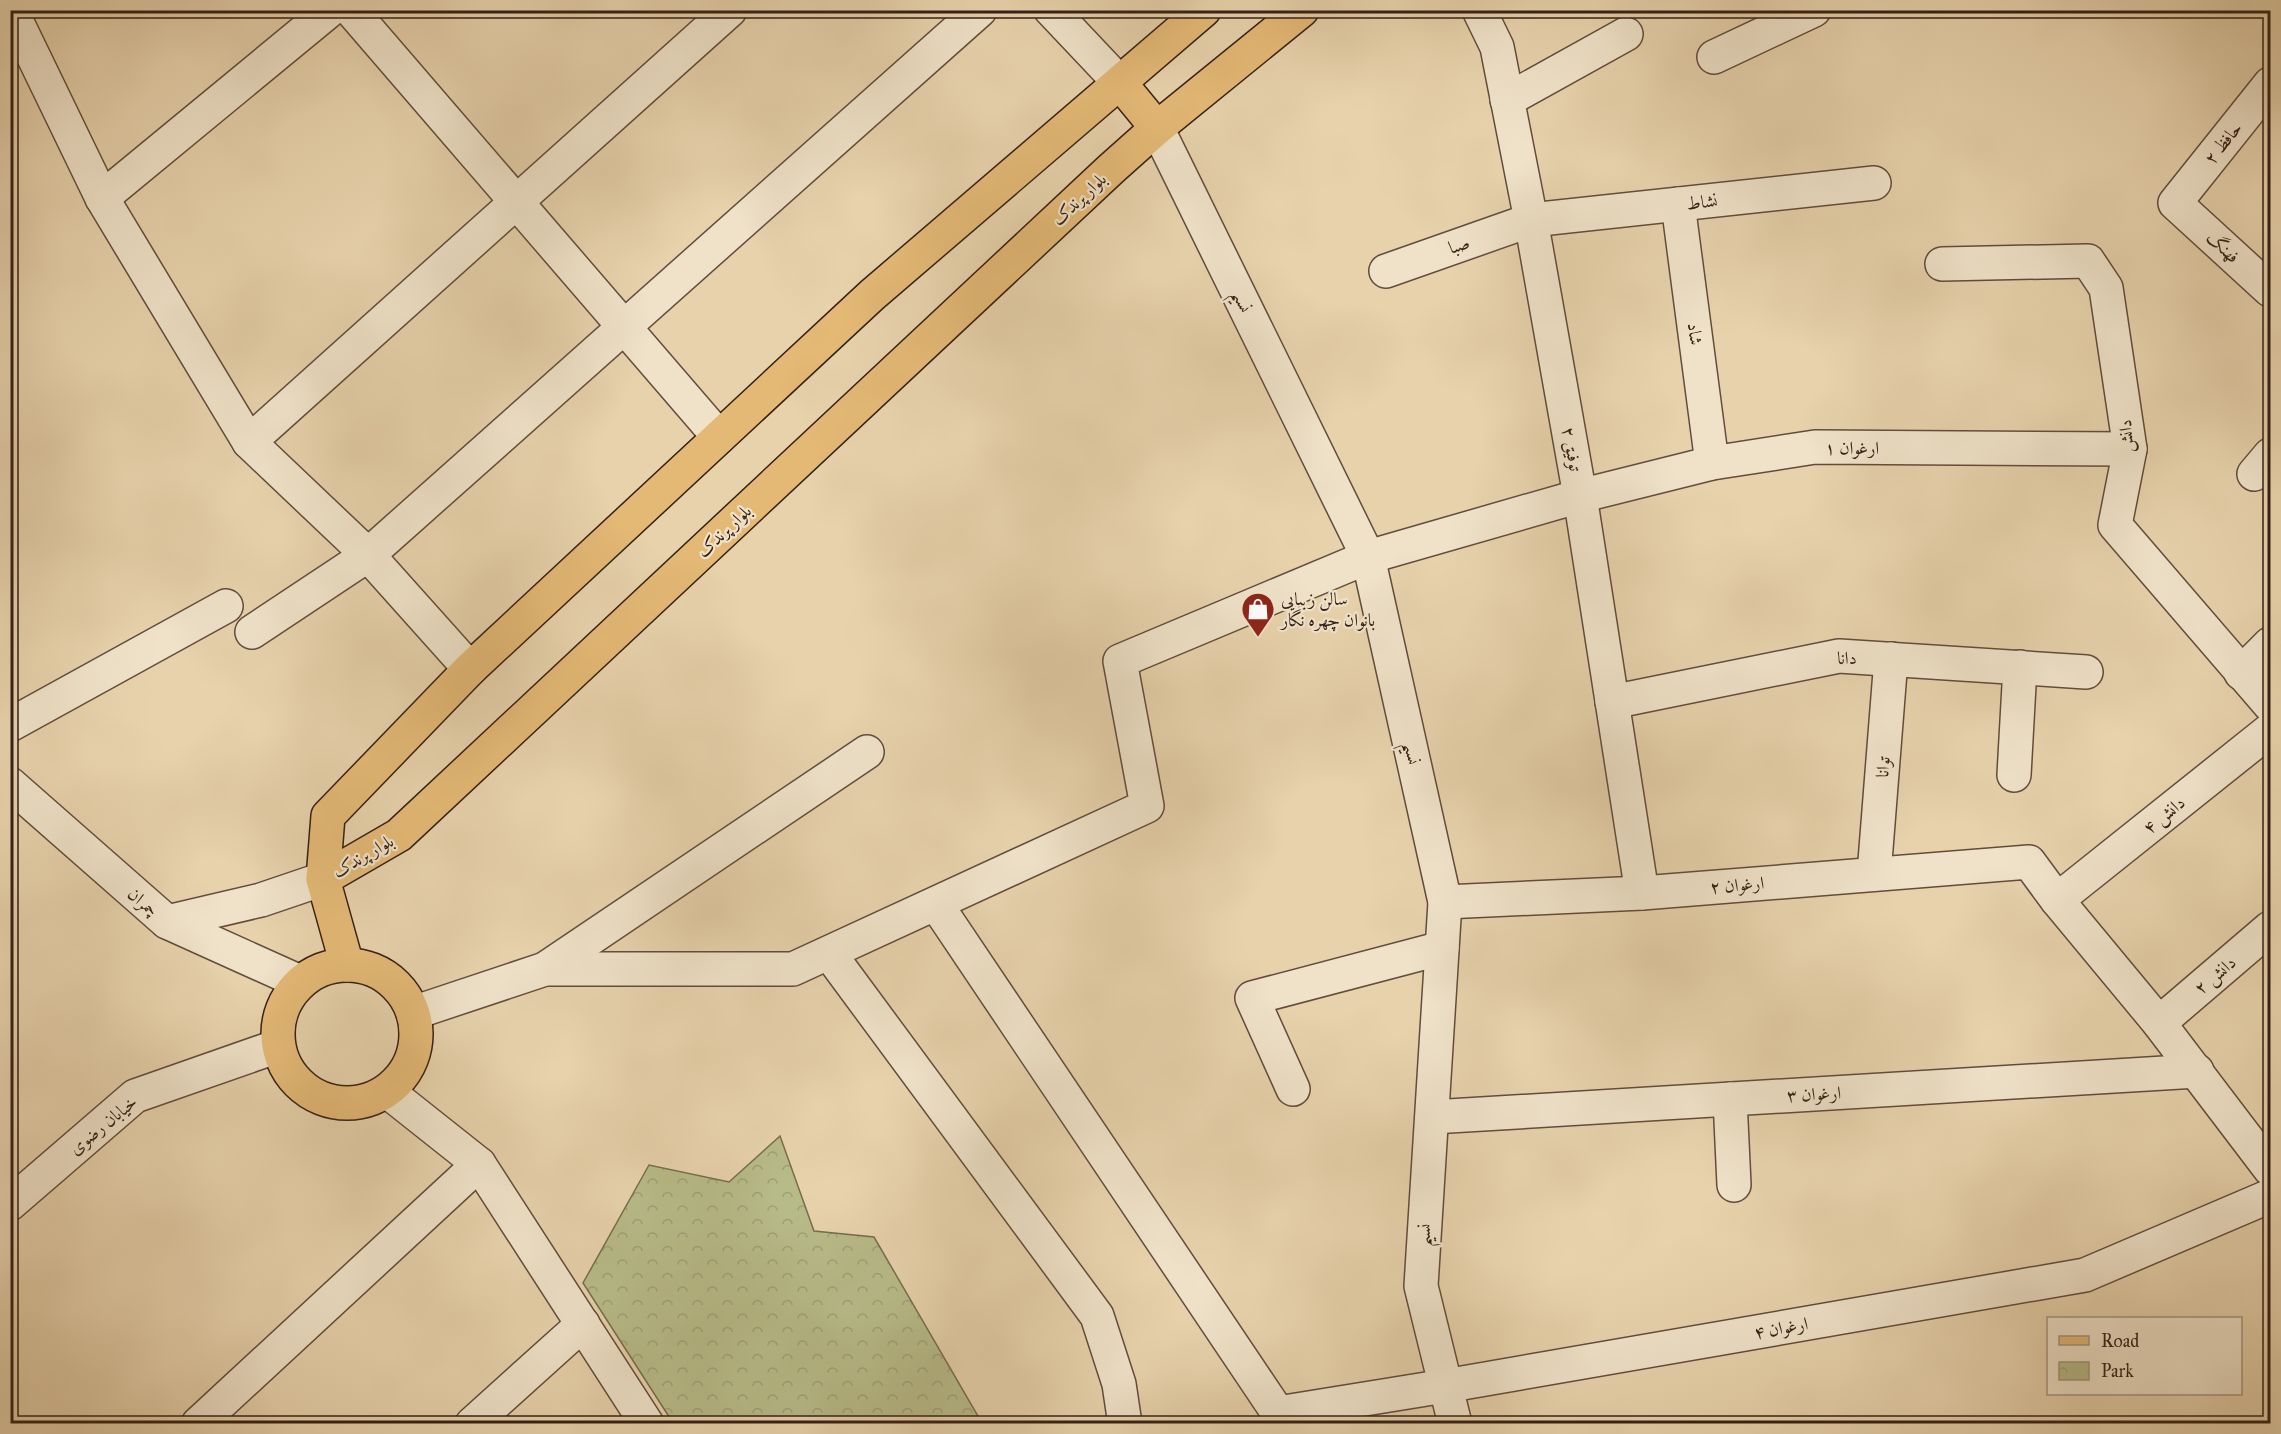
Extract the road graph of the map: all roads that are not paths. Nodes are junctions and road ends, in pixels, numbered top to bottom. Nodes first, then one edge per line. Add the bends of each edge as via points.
1 (11, 10) edge
2 (330, 10) edge
3 (351, 10) edge
4 (730, 10) edge
5 (981, 10) edge
6 (1051, 10) edge
7 (1204, 10) edge
8 (1302, 10) edge
9 (1479, 10) edge
10 (1814, 10) edge
11 (1626, 34) dead end
12 (1714, 57) dead end
13 (1120, 83) junction
14 (2271, 84) edge
15 (1507, 100) junction
16 (1157, 128) junction
17 (1874, 183) dead end
18 (102, 198) junction
19 (517, 202) junction
20 (2175, 203) joint
21 (1678, 204) junction
22 (1531, 220) junction
23 (1942, 264) dead end
24 (1386, 271) dead end
25 (2268, 284) edge
26 (626, 327) junction
27 (719, 437) junction
28 (249, 442) junction
29 (2130, 449) junction
30 (1712, 463) junction
31 (1580, 496) junction
32 (368, 555) junction
33 (1368, 557) junction
34 (226, 606) dead end
35 (252, 632) dead end
36 (2271, 644) edge
37 (1891, 659) junction
38 (2019, 667) junction
39 (470, 669) junction
40 (2086, 672) dead end
41 (2241, 673) junction
42 (1612, 702) junction
43 (2271, 705) edge
44 (10, 725) edge
45 (2271, 730) edge
46 (867, 752) dead end
47 (2014, 775) dead end
48 (10, 784) edge
49 (1874, 874) junction
50 (323, 879) junction
51 (1642, 893) junction
52 (2057, 900) junction
53 (1445, 902) junction
54 (936, 904) junction
55 (166, 922) junction
56 (2271, 928) edge
57 (1442, 948) junction
58 (829, 953) junction
59 (346, 965) junction
60 (545, 969) junction
61 (300, 982) junction
62 (413, 1013) junction
63 (2159, 1023) junction
64 (278, 1046) junction
65 (2197, 1071) junction
66 (1293, 1089) dead end
67 (387, 1091) junction
68 (1730, 1099) junction
69 (1432, 1117) junction
70 (479, 1164) junction
71 (2271, 1169) edge
72 (1734, 1185) dead end
73 (2271, 1196) edge
74 (10, 1204) edge
75 (583, 1324) junction
76 (1445, 1386) junction
77 (1279, 1418) edge
78 (198, 1424) edge
79 (472, 1424) edge
80 (647, 1424) edge
81 (1125, 1424) edge
82 (1455, 1424) edge

1 - 18 street
2 - 18 street
3 - 19 street
4 - 19 street
5 - 26 street
6 - 13 street
7 - 13 main road, بلوار پرندک
8 - 16 main road, بلوار پرندک
9 - 15 street, توفیق ۲ via 1497,47
10 - 12 street
11 - 15 street
13 - 16 main road
13 - 27 main road, بلوار پرندک via 872,295
14 - 20 street, حافظ ۲
15 - 22 street, توفیق ۲
16 - 33 street, نسیم
16 - 50 main road, بلوار پرندک via 399,835
17 - 21 street, نشاط
18 - 28 street
19 - 26 street
19 - 28 street
20 - 25 street, فهنگ
21 - 22 street, نشاط
21 - 30 street, شاد
22 - 24 street, صبا
22 - 31 street, توفیق ۲
23 - 29 street, دانش via 2088,261 2106,288
26 - 27 street
26 - 32 street
27 - 39 main road, بلوار پرندک
28 - 32 street
29 - 30 street, ارغوان ۱ via 1815,447
29 - 41 street, دانش via 2115,525
30 - 31 street, ارغوان ۱
31 - 33 street, ارغوان ۱
31 - 42 street, توفیق ۲
32 - 35 street
32 - 39 street
33 - 53 street, نسیم
33 - 54 street, ارغوان ۱ via 1120,661 1147,806
34 - 44 street
36 - 41 street
37 - 38 street, دانا
37 - 42 street, دانا via 1839,656
37 - 49 street, توانا
38 - 40 street, دانا
38 - 47 street
39 - 50 main road, بلوار پرندک via 328,816
41 - 43 street, دانش
42 - 51 street, توفیق ۲
45 - 52 street, دانش ۴
46 - 60 street
48 - 55 street, چمران
49 - 51 street, ارغوان ۲
49 - 52 street, ارغوان ۲ via 2029,861
50 - 55 street via 261,900
50 - 59 main road
51 - 53 street, ارغوان ۲
52 - 63 street
53 - 57 street, نسیم
54 - 58 street
54 - 77 street
55 - 61 street, چمران
56 - 63 street, دانش ۲
57 - 66 street via 1252,998
57 - 69 street, نسیم
58 - 60 street via 793,969
58 - 81 street via 1097,1316 1119,1384
59 - 61 main road via 330,967
59 - 62 main road via 387,978
60 - 62 street
61 - 64 main road via 286,1000 278,1023
62 - 67 main road via 413,1056 402,1076
63 - 65 street
64 - 67 main road via 285,1068 320,1099 342,1104 366,1101
64 - 74 street, خیابان رضوی via 135,1096
65 - 68 street, ارغوان ۳
65 - 71 street
67 - 70 street
68 - 69 street, ارغوان ۳
68 - 72 street
69 - 76 street, نسیم via 1421,1286
70 - 75 street
70 - 78 street
73 - 76 street, ارغوان ۴ via 2085,1275
75 - 79 street
75 - 80 street
76 - 77 street, ارغوان ۴
76 - 82 street, نسیم

